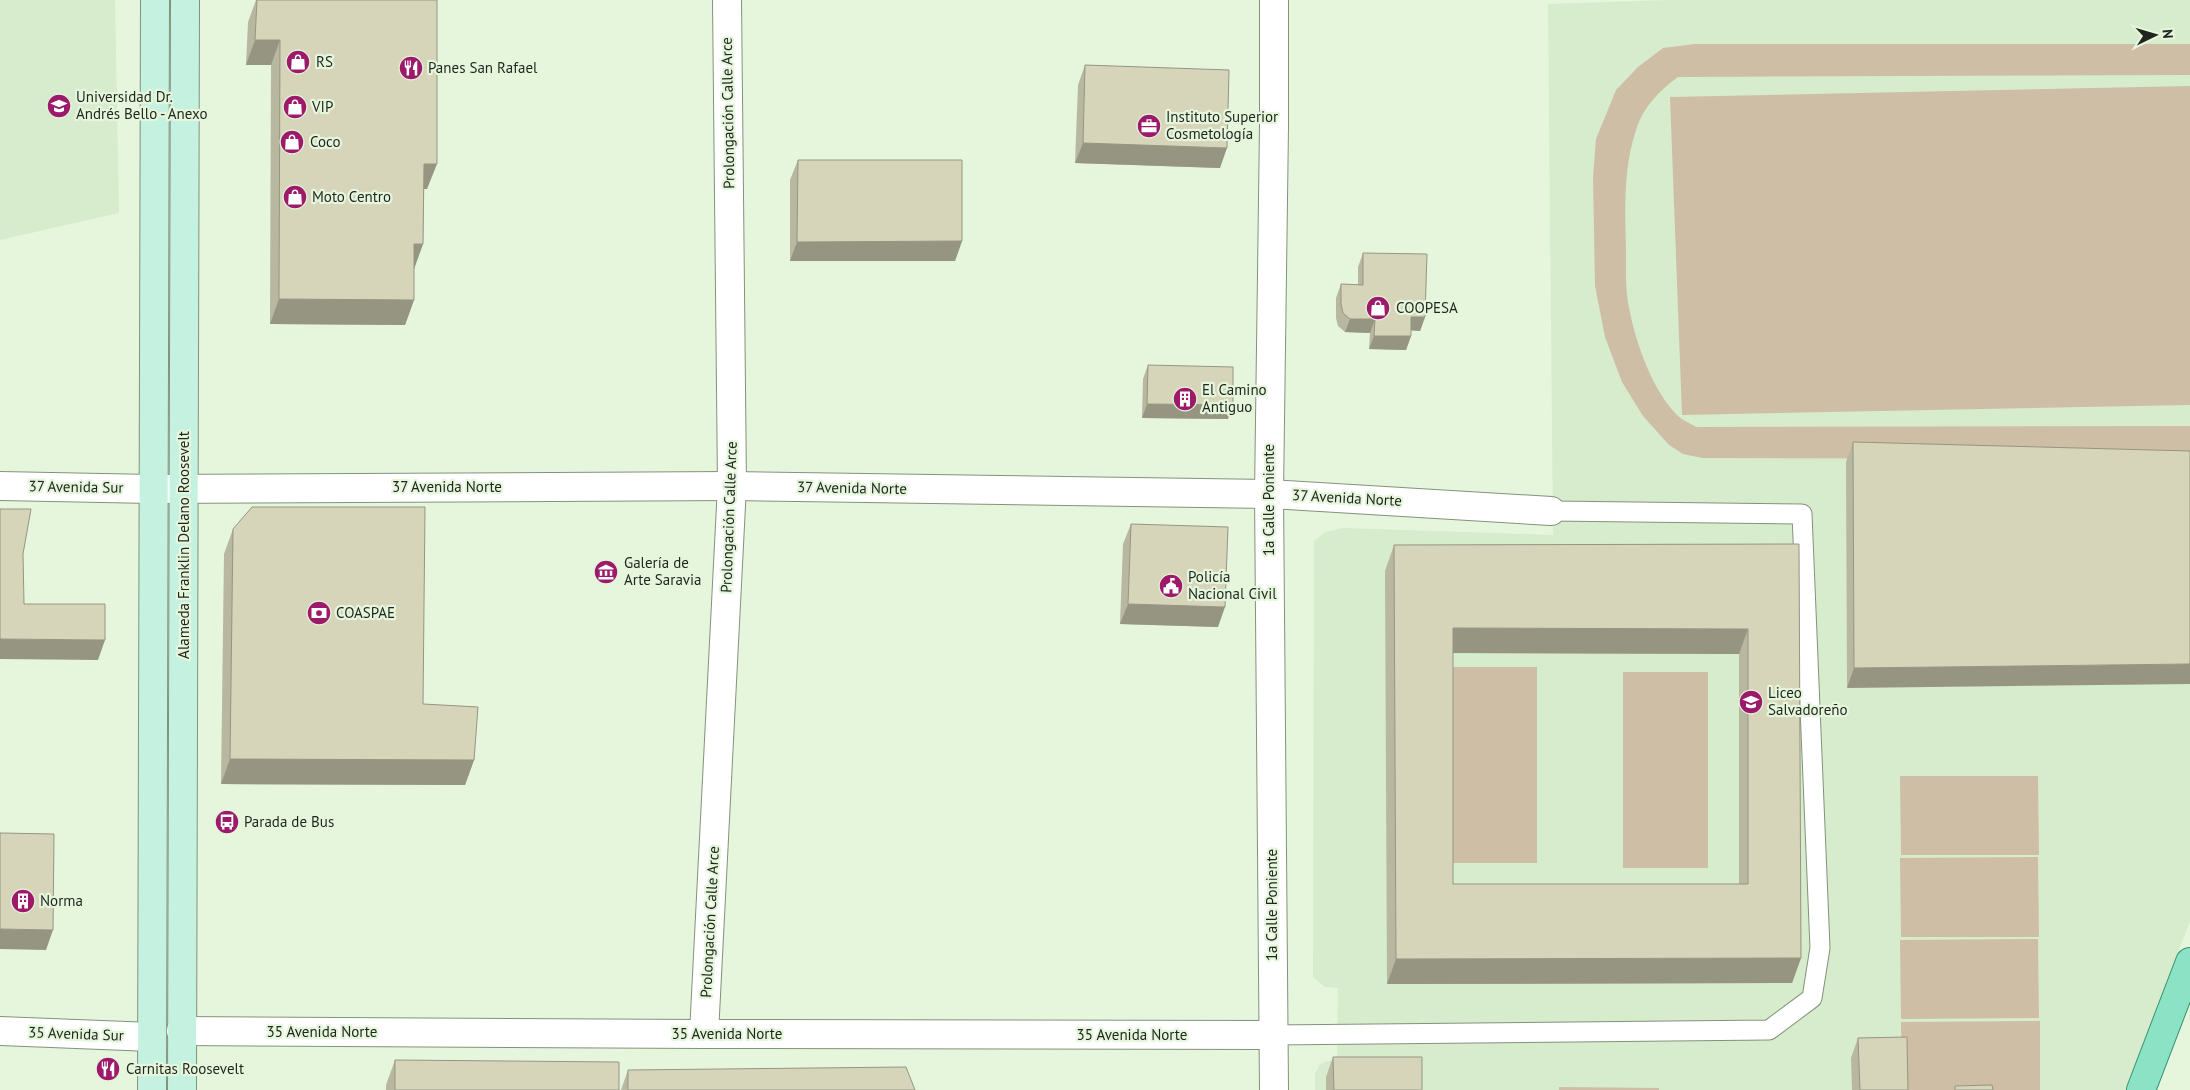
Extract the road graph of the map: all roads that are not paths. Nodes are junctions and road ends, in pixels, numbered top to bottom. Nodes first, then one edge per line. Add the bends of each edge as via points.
1 (155, 0) edge
2 (185, 0) edge
3 (727, 0) edge
4 (1274, 0) edge
5 (0, 486) edge
6 (732, 486) junction
7 (184, 488) junction
8 (153, 489) junction
9 (1269, 494) junction
10 (1551, 511) joint
11 (2190, 962) edge
12 (0, 1031) edge
13 (181, 1031) junction
14 (704, 1034) junction
15 (1273, 1035) junction
16 (152, 1037) junction
17 (152, 1090) edge
18 (182, 1090) edge
19 (1274, 1090) edge
20 (2141, 1090) edge

1 - 8 main road, Alameda Franklin Delano Roosevelt
2 - 7 main road, Alameda Franklin Delano Roosevelt
3 - 6 street, Prolongación Calle Arce
4 - 9 street, 1a Calle Poniente
5 - 8 street, 37 Avenida Sur
6 - 7 street, 37 Avenida Norte
6 - 9 street, 37 Avenida Norte
6 - 14 street, Prolongación Calle Arce
7 - 8 street, 37 Avenida Norte
7 - 13 main road, Alameda Franklin Delano Roosevelt
8 - 16 main road, Alameda Franklin Delano Roosevelt
9 - 10 street, 37 Avenida Norte
9 - 15 street, 1a Calle Poniente
10 - 15 lane via 1802,514 1820,948 1812,998 1769,1030
11 - 20 main road
12 - 16 street, 35 Avenida Sur
13 - 14 street, 35 Avenida Norte
13 - 18 main road, Alameda Franklin Delano Roosevelt
14 - 15 street, 35 Avenida Norte
15 - 19 street, 1a Calle Poniente
16 - 17 main road, Alameda Franklin Delano Roosevelt

